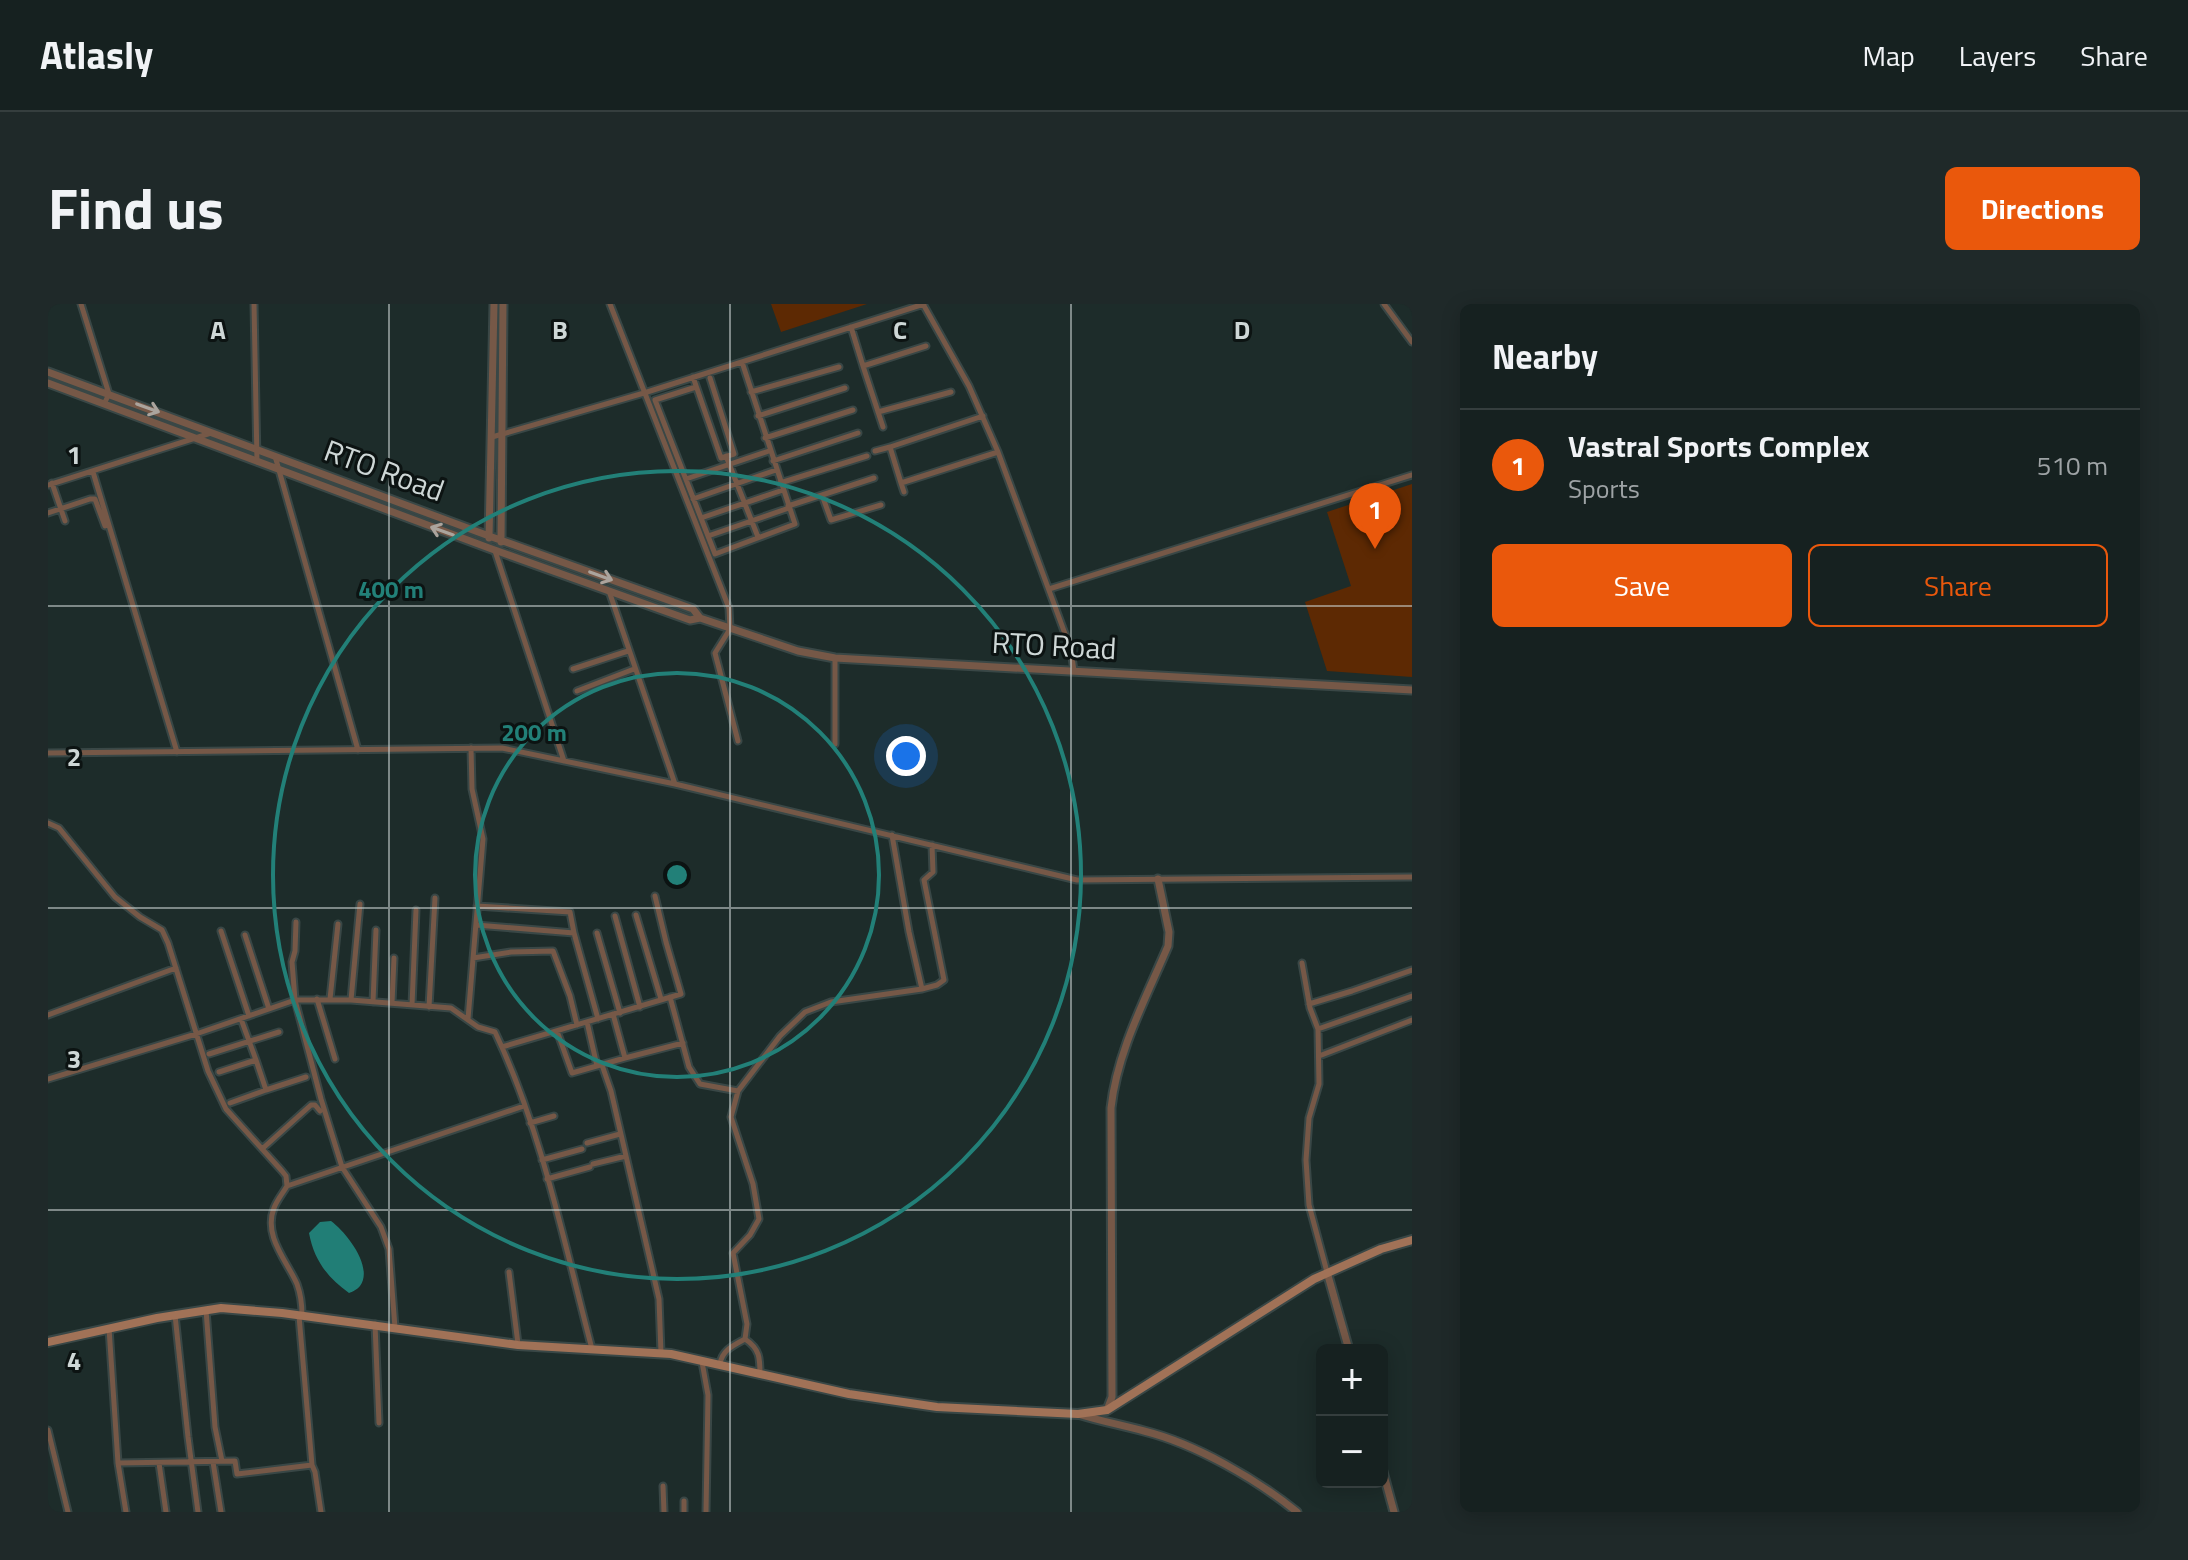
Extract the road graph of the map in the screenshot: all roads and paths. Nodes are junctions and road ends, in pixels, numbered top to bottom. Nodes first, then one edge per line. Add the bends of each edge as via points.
1 (81, 304) edge
2 (254, 304) edge
3 (494, 304) edge
4 (503, 304) edge
5 (610, 304) edge
6 (923, 304) edge
7 (1384, 304) edge
8 (851, 327) junction
9 (1412, 342) edge
10 (926, 346) dead end
11 (742, 362) junction
12 (863, 366) junction
13 (839, 367) dead end
14 (48, 372) edge
15 (693, 377) junction
16 (710, 378) dead end
17 (48, 383) edge
18 (696, 387) junction
19 (845, 388) dead end
20 (751, 392) junction
21 (951, 392) dead end
22 (644, 393) junction
23 (109, 394) junction
24 (104, 404) junction
25 (853, 410) dead end
26 (878, 412) junction
27 (758, 416) junction
28 (983, 416) junction
29 (883, 427) dead end
30 (214, 432) junction
31 (858, 433) dead end
32 (501, 434) junction
33 (492, 437) junction
34 (196, 438) junction
35 (765, 438) junction
36 (890, 447) junction
37 (257, 450) junction
38 (769, 451) junction
39 (875, 451) dead end
40 (998, 452) junction
41 (275, 456) junction
42 (726, 456) junction
43 (867, 456) dead end
44 (773, 461) junction
45 (257, 462) junction
46 (729, 464) junction
47 (776, 470) junction
48 (278, 471) junction
49 (93, 472) junction
50 (1412, 475) edge
51 (874, 478) dead end
52 (686, 479) junction
53 (780, 483) junction
54 (901, 483) junction
55 (50, 484) edge
56 (737, 484) junction
57 (783, 490) junction
58 (904, 492) dead end
59 (822, 495) junction
60 (693, 499) junction
61 (745, 503) junction
62 (881, 505) dead end
63 (788, 507) junction
64 (61, 509) junction
65 (48, 513) edge
66 (701, 518) junction
67 (65, 521) dead end
68 (751, 521) junction
69 (105, 526) dead end
70 (489, 536) junction
71 (708, 536) junction
72 (758, 538) junction
73 (501, 540) junction
74 (495, 550) junction
75 (564, 563) junction
76 (559, 573) junction
77 (1049, 589) junction
78 (609, 590) junction
79 (700, 618) junction
80 (730, 629) junction
81 (628, 651) junction
82 (835, 658) junction
83 (573, 669) dead end
84 (634, 669) junction
85 (1074, 671) junction
86 (1412, 690) edge
87 (577, 691) dead end
88 (738, 741) dead end
89 (835, 744) dead end
90 (471, 748) junction
91 (358, 750) junction
92 (177, 752) junction
93 (48, 753) edge
94 (564, 761) junction
95 (675, 784) junction
96 (48, 823) edge
97 (892, 835) junction
98 (932, 845) junction
99 (1412, 877) edge
100 (1158, 879) junction
101 (655, 896) dead end
102 (435, 898) dead end
103 (360, 904) dead end
104 (477, 906) junction
105 (416, 910) dead end
106 (636, 915) dead end
107 (615, 916) dead end
108 (296, 922) dead end
109 (338, 924) dead end
110 (476, 925) junction
111 (376, 930) dead end
112 (221, 931) dead end
113 (574, 933) junction
114 (597, 933) dead end
115 (245, 935) dead end
116 (394, 958) dead end
117 (473, 958) junction
118 (1302, 963) dead end
119 (176, 968) junction
120 (1412, 970) edge
121 (922, 989) junction
122 (1412, 996) edge
123 (670, 997) junction
124 (317, 999) junction
125 (330, 999) junction
126 (661, 999) junction
127 (295, 1000) junction
128 (351, 1000) junction
129 (373, 1002) junction
130 (392, 1003) junction
131 (1309, 1004) junction
132 (412, 1005) junction
133 (429, 1007) junction
134 (640, 1007) junction
135 (269, 1009) junction
136 (616, 1014) junction
137 (48, 1015) edge
138 (249, 1016) junction
139 (241, 1019) junction
140 (598, 1019) junction
141 (468, 1020) junction
142 (1412, 1020) edge
143 (587, 1022) junction
144 (577, 1025) junction
145 (1318, 1029) junction
146 (557, 1031) junction
147 (279, 1032) dead end
148 (196, 1034) junction
149 (249, 1041) junction
150 (683, 1043) junction
151 (502, 1047) junction
152 (209, 1054) dead end
153 (1319, 1056) junction
154 (625, 1058) junction
155 (335, 1059) dead end
156 (256, 1060) junction
157 (600, 1066) junction
158 (219, 1072) dead end
159 (306, 1077) dead end
160 (48, 1079) edge
161 (266, 1090) junction
162 (738, 1091) junction
163 (230, 1103) dead end
164 (524, 1106) junction
165 (320, 1111) dead end
166 (554, 1116) dead end
167 (530, 1123) junction
168 (620, 1134) junction
169 (262, 1149) junction
170 (626, 1156) junction
171 (542, 1160) junction
172 (342, 1167) junction
173 (547, 1179) junction
174 (287, 1186) junction
175 (1412, 1240) edge
176 (509, 1272) dead end
177 (1327, 1272) junction
178 (206, 1310) junction
179 (175, 1315) junction
180 (301, 1315) junction
181 (375, 1324) junction
182 (109, 1328) junction
183 (395, 1328) junction
184 (745, 1339) junction
185 (48, 1342) edge
186 (1347, 1344) edge
187 (518, 1345) junction
188 (592, 1349) junction
189 (661, 1353) junction
190 (702, 1361) junction
191 (720, 1365) junction
192 (760, 1375) junction
193 (1107, 1410) junction
194 (1078, 1414) junction
195 (379, 1423) dead end
196 (48, 1430) edge
197 (213, 1461) junction
198 (222, 1461) junction
199 (191, 1462) junction
200 (118, 1463) junction
201 (159, 1463) junction
202 (312, 1465) junction
203 (663, 1486) dead end
204 (1387, 1488) edge
205 (684, 1501) dead end
206 (68, 1512) edge
207 (126, 1512) edge
208 (166, 1512) edge
209 (198, 1512) edge
210 (221, 1512) edge
211 (321, 1512) edge
212 (664, 1512) edge
213 (684, 1512) edge
214 (706, 1512) edge
215 (1297, 1512) edge
216 (1394, 1512) edge

1 - 23 street
2 - 37 street
3 - 33 street
4 - 32 street
5 - 22 street
6 - 8 street
6 - 28 street
7 - 9 street
8 - 11 street
8 - 12 street
10 - 12 street
11 - 15 street
11 - 20 street
12 - 26 street
13 - 20 street
14 - 23 street, RTO Road
15 - 18 street
15 - 22 street
16 - 42 street via 734,454
17 - 24 street, RTO Road
18 - 42 street via 721,458
18 - 52 street via 655,400
19 - 27 street
20 - 27 street
21 - 26 street
22 - 32 street
22 - 80 street via 729,608
23 - 24 street
23 -> 30 street, RTO Road
24 - 34 street, RTO Road
25 - 35 street
26 - 29 street
27 - 35 street
28 - 36 street
28 - 40 street
30 - 34 street
30 - 37 street, RTO Road
31 - 44 street
32 - 33 street
32 - 73 street
33 - 70 street
34 - 45 street, RTO Road
34 - 49 street
35 - 38 street
36 - 39 street
36 - 54 street
37 - 41 street, RTO Road
37 - 45 street
38 - 44 street
38 - 46 street
40 - 54 street
40 - 77 street
41 - 48 street
41 - 70 street, RTO Road
42 - 46 street
43 - 53 street
44 - 47 street
45 - 48 street, RTO Road
46 - 52 street
46 - 56 street
47 - 53 street
47 - 56 street
74 -> 48 street, RTO Road
48 - 91 street
49 - 55 street
49 - 92 street
50 - 77 street
51 - 59 street
52 - 60 street
53 - 57 street
54 - 58 street
55 - 64 street
56 - 60 street
56 - 61 street
57 - 61 street
57 - 63 street
59 - 62 street via 831,520
59 - 63 street
60 - 66 street
61 - 66 street
61 - 68 street
63 - 68 street
63 - 72 street via 795,524
64 - 65 street
64 - 67 street
64 - 69 street via 95,499
66 - 71 street
68 - 71 street
68 - 72 street
70 - 73 street, RTO Road
70 - 74 street
71 - 72 street via 715,554
73 - 74 street
73 - 75 street, RTO Road
74 - 76 street, RTO Road
74 - 94 street
75 - 76 street
75 -> 79 street, RTO Road via 693,609
76 - 78 street, RTO Road
77 - 85 street
78 - 79 street, RTO Road via 690,620
78 - 81 street
79 - 80 street, RTO Road
80 - 82 street, RTO Road
80 - 88 street via 715,653
81 - 83 street
81 - 84 street
82 - 85 street, RTO Road
82 - 89 street
84 - 87 street
84 - 95 street
85 - 86 street, RTO Road
90 - 91 street
90 - 94 street via 502,748
90 - 104 street via 472,789 483,839
91 - 92 street
92 - 93 street
94 - 95 street
95 - 97 street
96 - 119 street via 59,828 115,897 162,930
97 - 98 street
97 - 121 street
98 - 100 street via 1077,880
98 - 121 street via 933,872 924,880 944,980
99 - 100 street
100 - 193 street via 1168,946 1129,1038 1111,1108 1112,1397
101 - 123 street via 681,994
102 - 133 street
103 - 128 street
104 - 110 street
104 - 113 street via 570,912
105 - 132 street
106 - 126 street
107 - 134 street
108 - 127 street
109 - 125 street
110 - 113 street
110 - 117 street
111 - 129 street
112 - 138 street
113 - 140 street
114 - 136 street
115 - 135 street
116 - 130 street
117 - 141 street
117 - 144 street via 553,951
118 - 131 street
119 - 137 street
119 - 148 street
120 - 131 street
121 - 162 street via 831,1002 805,1012
122 - 145 street
123 - 126 street
123 - 150 street
124 - 125 street
124 - 127 street
124 - 155 street
125 - 128 street
126 - 134 street
127 - 135 street
127 - 172 street
128 - 129 street
129 - 130 street
130 - 132 street
131 - 145 street
132 - 133 street
133 - 141 street via 451,1008
134 - 136 street
135 - 138 street
136 - 140 street
136 - 154 street
138 - 139 street
139 - 148 street
139 - 149 street
140 - 143 street
141 - 151 street via 495,1032
142 - 153 street
143 - 144 street
143 - 157 street
144 - 146 street
145 - 153 street
146 - 151 street
146 - 157 street via 572,1073
147 - 149 street
148 - 160 street
148 - 169 street via 220,1099
149 - 152 street
149 - 156 street
150 - 154 street
150 - 162 street via 700,1084
151 - 164 street
153 - 177 street via 1306,1160 1309,1205
154 - 157 street
156 - 158 street
156 - 161 street
157 - 168 street
159 - 161 street
161 - 163 street
162 - 184 street via 731,1117 759,1219 733,1253 747,1324
164 - 167 street
164 - 172 street
165 - 169 street via 311,1105
166 - 167 street
167 - 171 street
168 - 170 street
168 - 171 street
169 - 174 street via 286,1176
170 - 173 street
170 - 189 street via 659,1299
171 - 173 street
172 - 174 street
172 - 183 street via 389,1249
173 - 188 street
174 - 180 street via 273,1210 273,1233 296,1282
175 - 177 main road
176 - 187 street
177 - 186 street
177 - 193 main road
178 - 179 main road
178 - 180 main road
178 - 198 street
179 - 182 main road
179 - 199 street
180 - 181 main road
180 - 202 street
181 - 183 main road
181 - 195 street
182 - 185 main road
182 - 200 street
183 - 187 main road
184 - 191 street via 729,1347
184 - 192 street via 755,1345
187 - 188 main road
188 - 189 main road
189 - 190 main road
190 - 191 main road
190 - 214 street via 708,1395
191 - 192 main road
192 - 194 main road via 937,1407
193 - 194 main road
194 - 215 street via 1187,1445
196 - 206 street
197 - 198 street
197 - 199 street
197 - 210 street
198 - 202 street via 235,1461 237,1474
199 - 201 street
199 - 209 street
200 - 201 street
200 - 207 street
201 - 208 street
202 - 211 street
203 - 212 street
204 - 216 street
205 - 213 street

